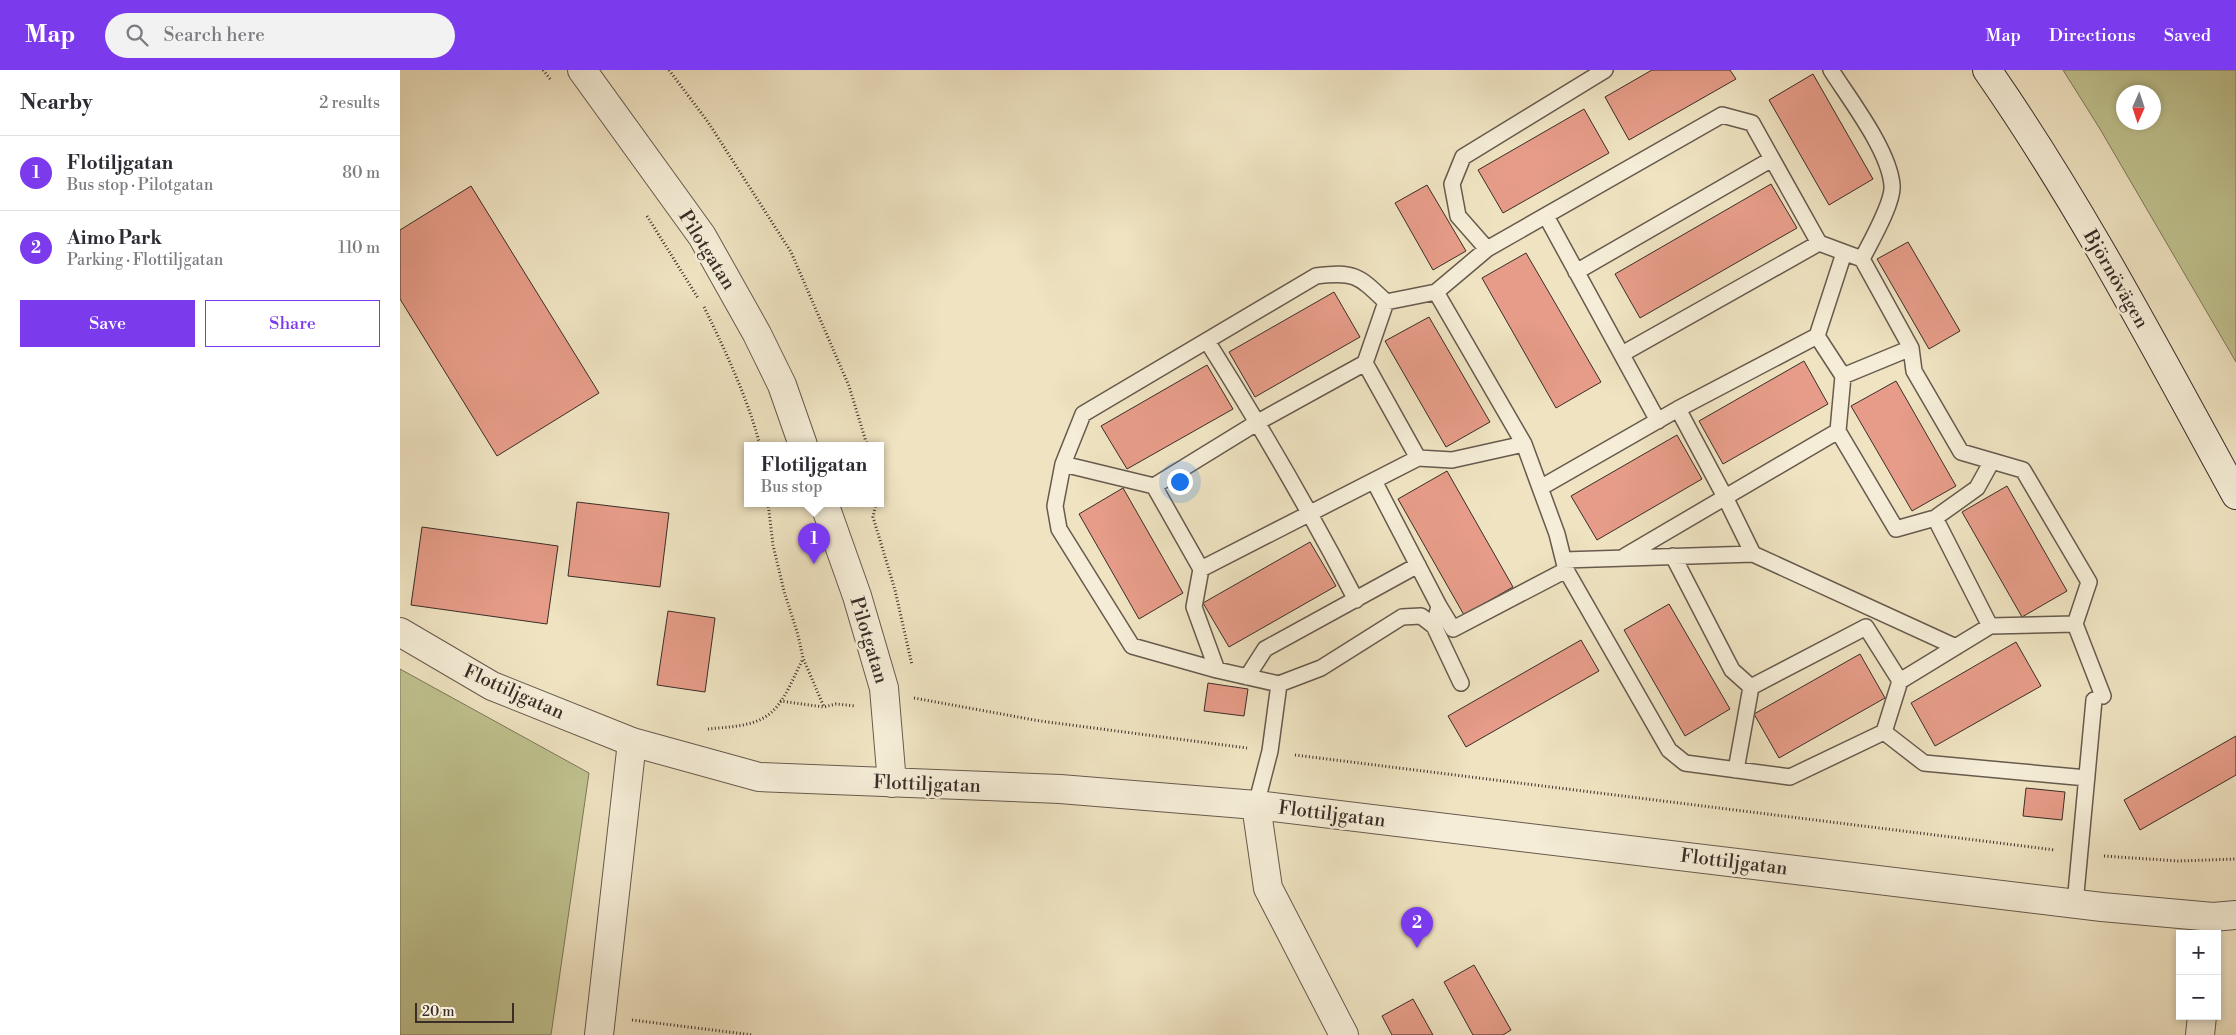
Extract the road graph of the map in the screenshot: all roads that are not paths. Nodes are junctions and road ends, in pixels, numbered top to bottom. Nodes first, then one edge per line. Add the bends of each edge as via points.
1 (582, 70) edge
2 (1605, 70) edge
3 (1831, 70) edge
4 (1987, 70) edge
5 (1772, 159) junction
6 (1546, 216) junction
7 (1819, 243) junction
8 (1487, 249) junction
9 (1844, 253) junction
10 (1862, 259) junction
11 (1576, 272) junction
12 (1436, 292) junction
13 (1386, 302) junction
14 (1817, 336) junction
15 (1207, 341) junction
16 (1911, 348) junction
17 (1622, 354) junction
18 (1365, 363) junction
19 (1843, 376) junction
20 (1678, 409) junction
21 (1658, 421) junction
22 (1258, 422) junction
23 (1838, 431) junction
24 (802, 442) edge
25 (1524, 444) junction
26 (1418, 458) junction
27 (1992, 461) junction
28 (1063, 464) junction
29 (1374, 481) junction
30 (1154, 486) junction
31 (1540, 488) junction
32 (2236, 495) edge
33 (1725, 497) junction
34 (825, 507) edge
35 (1311, 513) junction
36 (1935, 518) junction
37 (1752, 554) junction
38 (1673, 556) junction
39 (1622, 558) junction
40 (1418, 565) junction
41 (1565, 565) junction
42 (1201, 570) junction
43 (1356, 600) junction
44 (1439, 606) junction
45 (1874, 609) junction
46 (2075, 624) junction
47 (1434, 626) junction
48 (1990, 626) junction
49 (1866, 627) junction
50 (400, 632) edge
51 (1956, 647) junction
52 (1217, 670) junction
53 (1247, 677) junction
54 (1900, 682) junction
55 (1461, 683) dead end
56 (1279, 684) junction
57 (1751, 687) junction
58 (1884, 732) junction
59 (632, 742) junction
60 (1736, 770) junction
61 (2087, 778) junction
62 (892, 783) junction
63 (1256, 804) junction
64 (2075, 904) junction
65 (2220, 922) edge
66 (2202, 1020) edge
67 (600, 1026) edge
68 (1344, 1035) edge
69 (2200, 1035) edge

1 - 24 street, Pilotgatan via 702,236 782,385
2 - 8 lane via 1463,157 1452,184 1458,216
3 - 10 lane via 1883,153 1893,186 1884,216
4 - 32 street, Björnövägen via 2033,136 2124,291
5 - 6 lane via 1752,123 1722,115
5 - 7 lane
5 - 11 lane
6 - 8 lane
6 - 11 lane
7 - 9 lane
7 - 17 lane
8 - 12 lane
9 - 10 lane
9 - 14 lane
10 - 16 lane
11 - 17 lane
12 - 13 lane
12 - 25 lane
13 - 15 lane via 1361,278 1340,273 1316,276
13 - 18 lane
14 - 19 lane
14 - 20 lane
15 - 22 lane
15 - 28 lane via 1083,414
16 - 19 lane
16 - 27 lane via 1914,371 1961,452
17 - 21 lane
18 - 22 lane
18 - 26 lane
19 - 23 lane
20 - 21 lane
20 - 33 lane
21 - 31 lane
22 - 30 lane
22 - 35 lane
23 - 33 lane
23 - 36 lane via 1896,529
25 - 26 lane via 1452,460
25 - 31 lane
26 - 29 lane
27 - 36 lane via 1977,488
27 - 46 lane via 2023,470 2089,582
28 - 30 lane
28 - 52 lane via 1055,506 1059,529 1132,646
29 - 35 lane
29 - 40 lane
30 - 42 lane
31 - 41 lane
33 - 37 lane
33 - 39 lane
34 - 62 street, Pilotgatan via 884,688
35 - 42 lane
35 - 43 lane
36 - 48 lane
37 - 38 lane
37 - 45 lane
38 - 39 lane
38 - 57 lane via 1732,670
39 - 41 lane
40 - 43 lane
40 - 44 lane
41 - 44 lane via 1453,629
41 - 60 lane via 1669,750 1685,763
42 - 52 lane via 1194,606
43 - 53 lane via 1265,649
44 - 47 lane
45 - 49 lane
45 - 51 lane
46 - 48 lane
46 - 61 lane via 2098,698
47 - 55 lane
47 - 56 lane via 1421,616 1402,617 1321,668
48 - 51 lane
49 - 54 lane
49 - 57 lane
50 - 59 street, Flottiljgatan via 492,686
51 - 54 lane
52 - 53 lane
53 - 56 lane
54 - 58 lane
56 - 63 lane, Flottiljgatan via 1270,751
57 - 60 lane
58 - 60 lane via 1790,777
58 - 61 lane via 1924,763
59 - 62 street, Flottiljgatan via 759,777
59 - 67 street
61 - 64 lane
62 - 63 street, Flottiljgatan via 1060,789
63 - 64 street, Flottiljgatan
63 - 68 street, Flottiljgatan via 1268,888
64 - 65 street, Flottiljgatan
66 - 69 street

